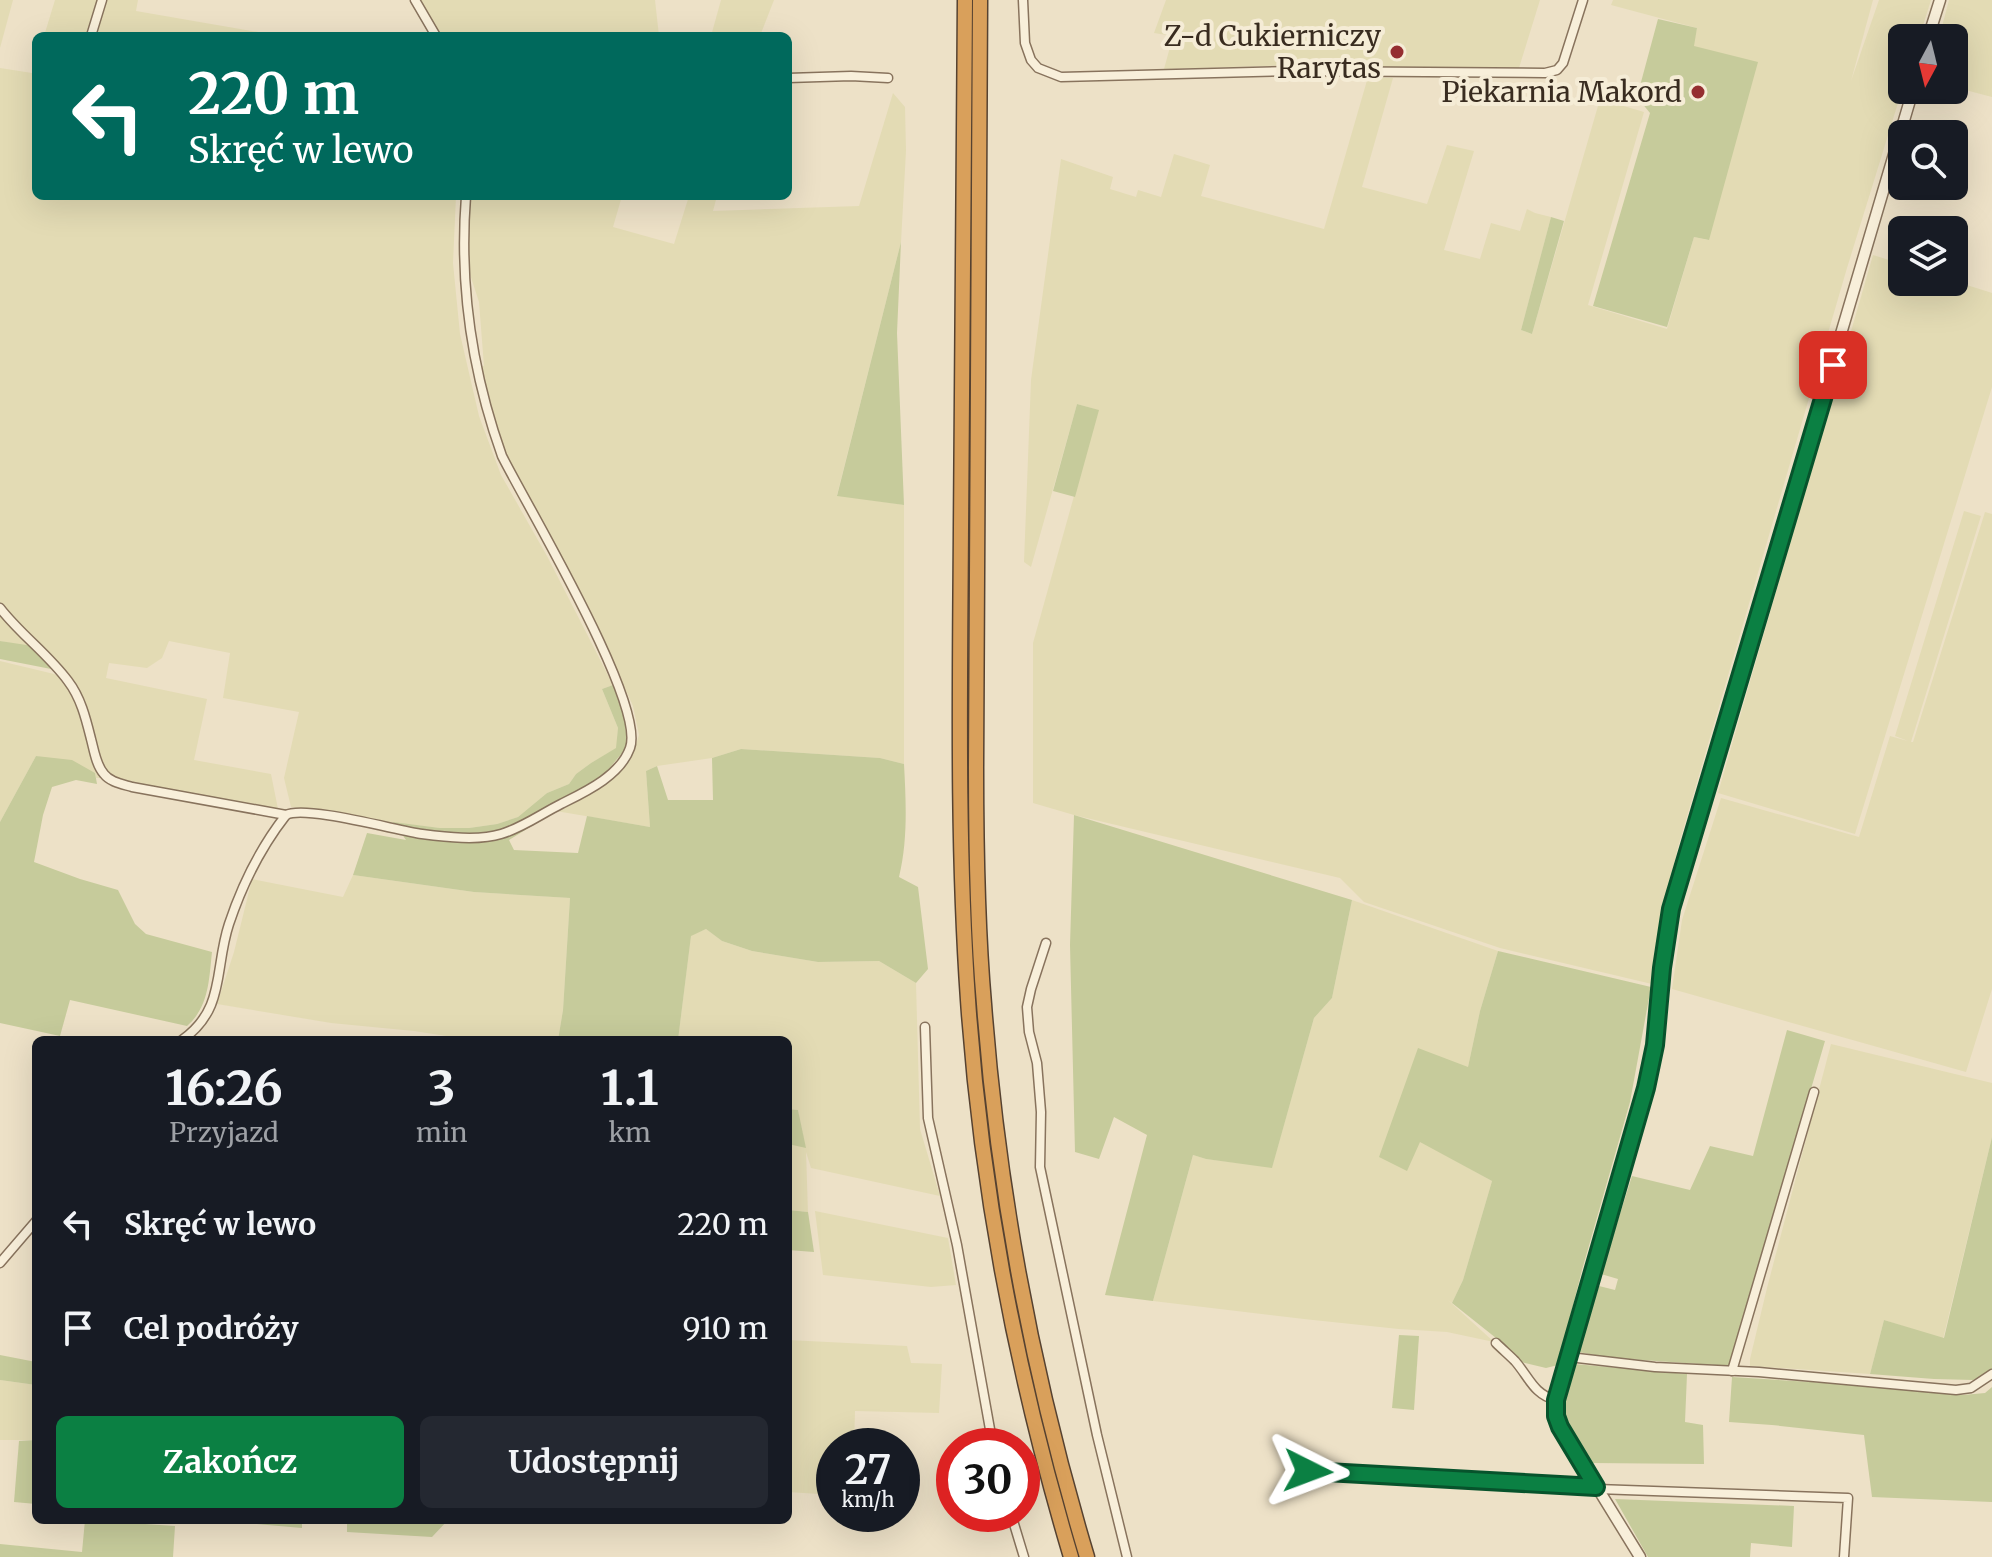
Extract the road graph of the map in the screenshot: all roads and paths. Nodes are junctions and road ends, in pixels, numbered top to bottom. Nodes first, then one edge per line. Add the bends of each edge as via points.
1 (102, 0) edge
2 (415, 0) edge
3 (965, 0) edge
4 (980, 0) edge
5 (1023, 0) edge
6 (1583, 0) edge
7 (1940, 0) edge
8 (1932, 24) edge
9 (92, 32) edge
10 (434, 32) edge
11 (792, 78) edge
12 (888, 78) dead end
13 (1909, 104) edge
14 (466, 200) edge
15 (0, 608) edge
16 (286, 815) junction
17 (1046, 943) dead end
18 (925, 1027) dead end
19 (187, 1036) edge
20 (1814, 1092) dead end
21 (32, 1226) edge
22 (0, 1263) edge
23 (1496, 1343) dead end
24 (1569, 1357) junction
25 (1732, 1371) junction
26 (1992, 1374) edge
27 (1556, 1400) junction
28 (990, 1428) edge
29 (1308, 1471) dead end
30 (1597, 1488) junction
31 (1016, 1532) edge
32 (1024, 1557) edge
33 (1071, 1557) edge
34 (1087, 1557) edge
35 (1127, 1557) edge
36 (1640, 1557) edge
37 (1844, 1557) edge

1 - 9 street
2 - 10 street
3 - 33 highway via 960,769 967,991 1000,1262 1030,1406
4 - 34 highway via 976,782 983,1002 1001,1165 1025,1309
5 - 6 street via 1025,43 1038,68 1061,77 1098,78 1293,71 1545,73 1563,63
7 - 8 street
11 - 12 street
13 - 24 street via 1674,898 1649,1074
14 - 16 street via 466,306 494,434 610,664 631,726 631,746 618,767 597,785 499,835 432,836 310,812
15 - 16 street via 68,681 105,776 132,787
16 - 19 street via 234,909 208,1013
17 - 35 street via 1027,1007 1041,1112 1040,1167
18 - 28 street via 928,1118
20 - 25 street
21 - 22 street
23 - 27 street via 1534,1389
24 - 25 street
24 - 27 street
25 - 26 street via 1956,1390 1971,1388
27 - 30 street via 1560,1427
29 - 30 street
30 - 36 street
30 - 37 street via 1848,1498
31 - 32 street

